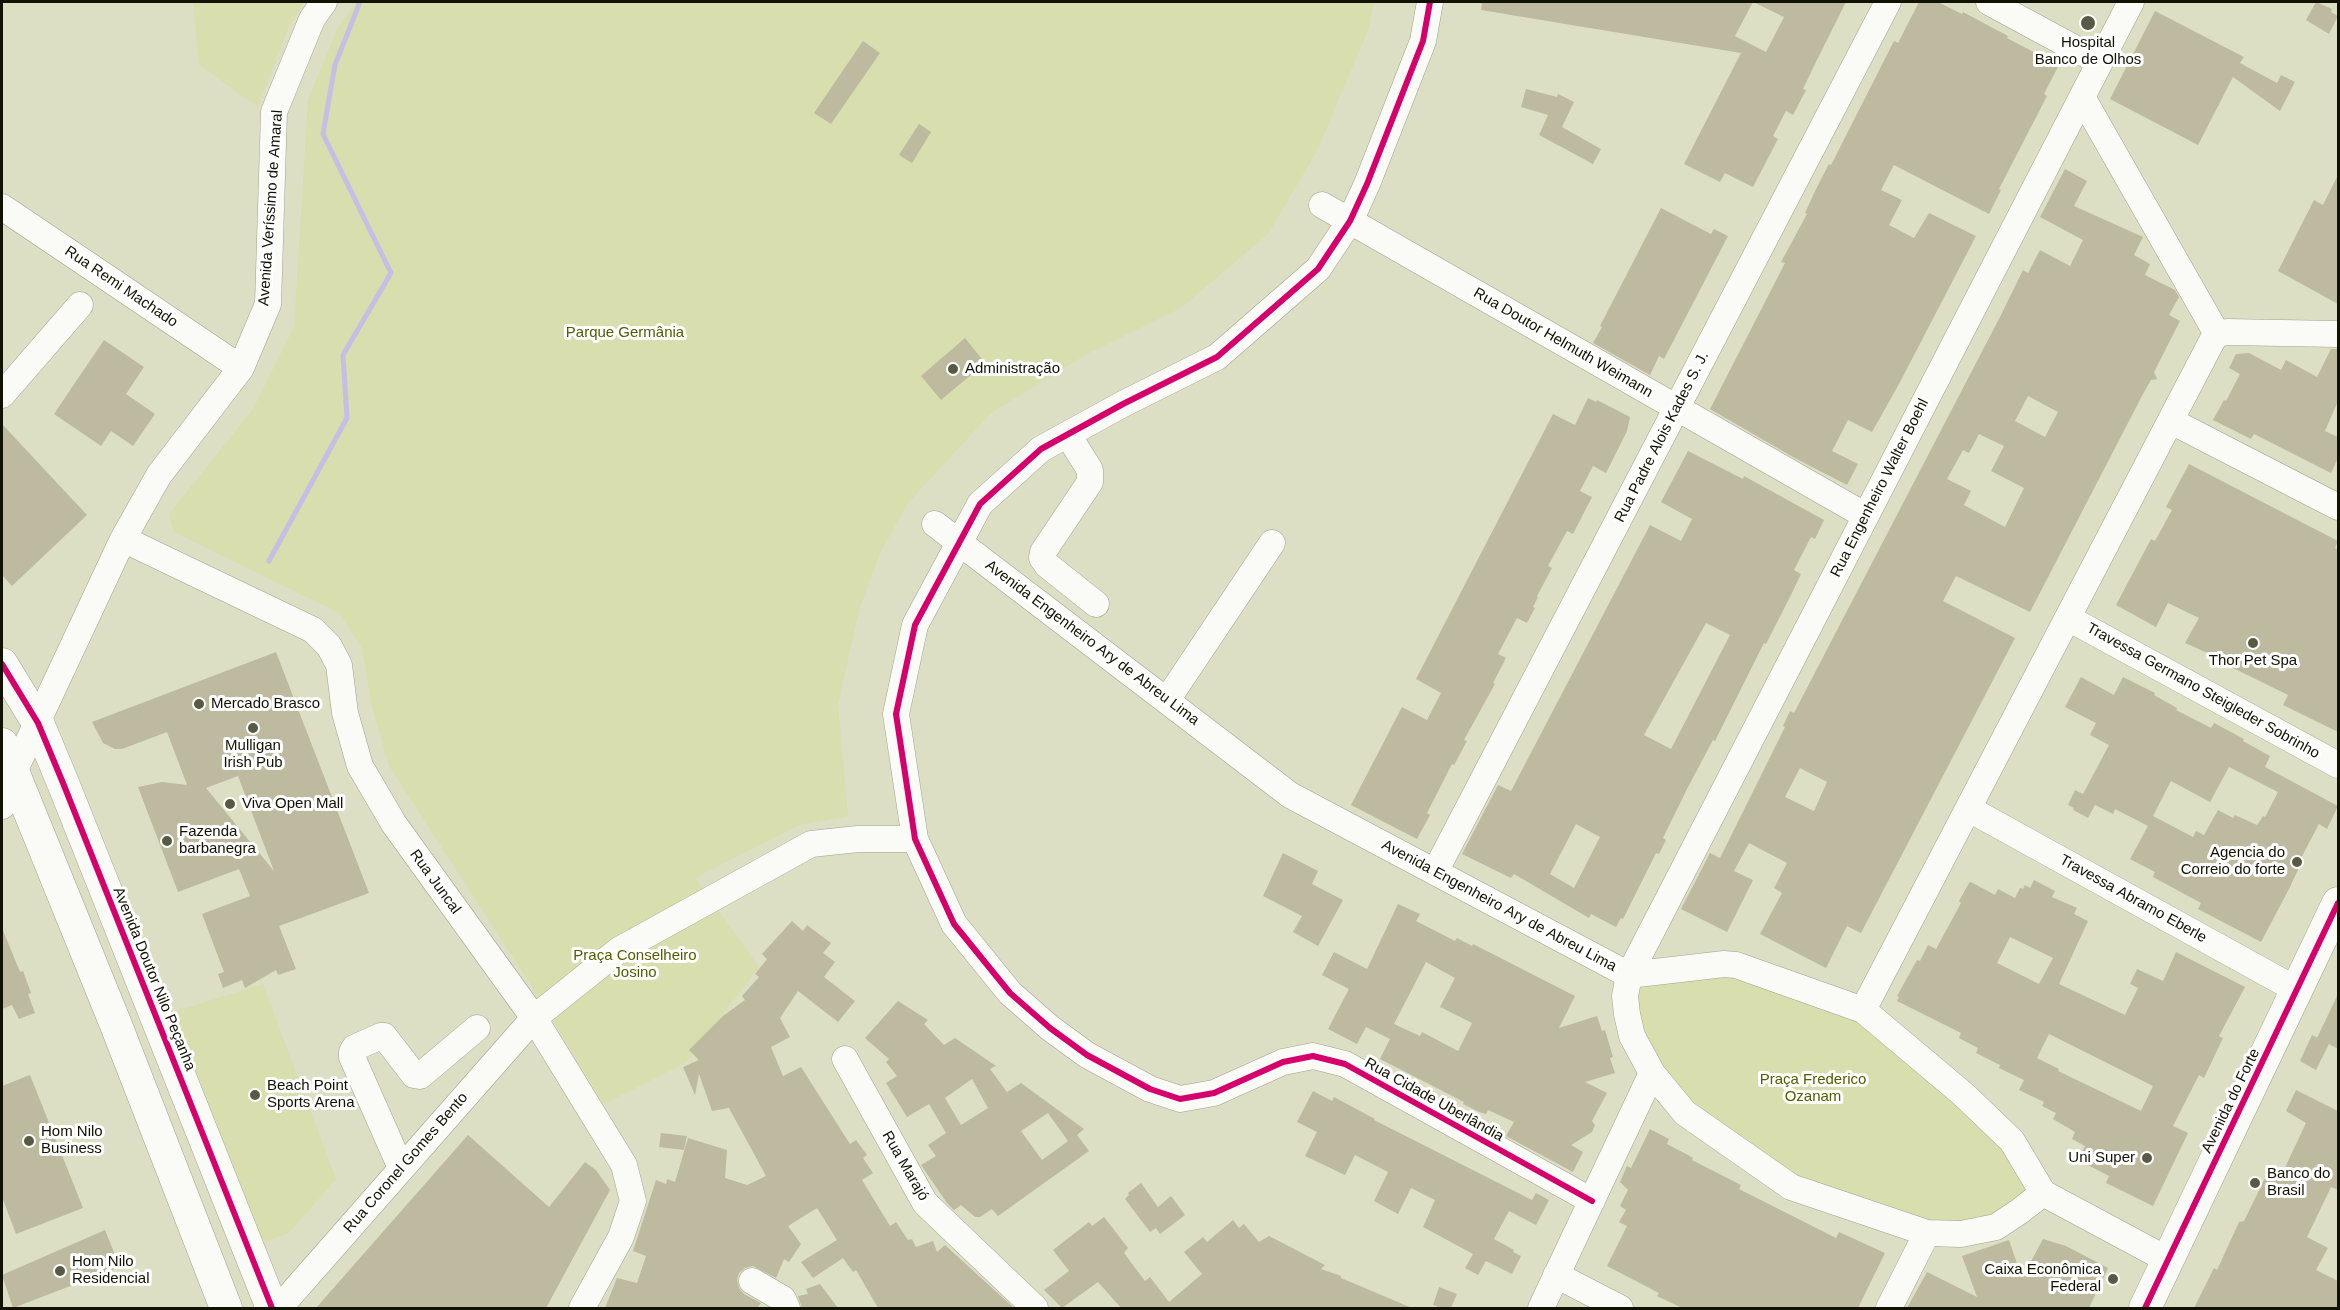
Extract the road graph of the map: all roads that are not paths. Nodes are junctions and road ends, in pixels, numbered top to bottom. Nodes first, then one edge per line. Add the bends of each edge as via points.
1 (324, 2) edge
2 (1430, 2) edge
3 (1888, 2) edge
4 (1989, 2) edge
5 (2131, 2) edge
6 (2100, 62) junction
7 (2082, 97) junction
8 (1322, 205) dead end
9 (2, 207) edge
10 (1350, 220) junction
11 (80, 305) dead end
12 (2217, 334) junction
13 (2338, 334) edge
14 (242, 368) junction
15 (2, 395) edge
16 (1677, 408) junction
17 (2171, 421) junction
18 (1068, 435) junction
19 (2338, 507) edge
20 (1866, 516) junction
21 (934, 524) dead end
22 (123, 539) junction
23 (959, 542) junction
24 (1272, 543) dead end
25 (1096, 604) dead end
26 (2068, 618) junction
27 (2, 664) edge
28 (1167, 700) junction
29 (38, 723) junction
30 (2, 744) edge
31 (2338, 765) edge
32 (14, 774) junction
33 (2, 806) edge
34 (1969, 809) junction
35 (915, 838) junction
36 (1435, 872) junction
37 (2338, 903) edge
38 (1629, 975) junction
39 (2297, 990) junction
40 (1863, 1010) junction
41 (154, 1011) junction
42 (534, 1018) junction
43 (116, 1025) junction
44 (477, 1028) dead end
45 (845, 1059) dead end
46 (1652, 1073) junction
47 (401, 1168) junction
48 (2043, 1193) junction
49 (1592, 1202) junction
50 (1927, 1233) junction
51 (2168, 1260) junction
52 (1556, 1275) junction
53 (752, 1281) dead end
54 (226, 1308) edge
55 (272, 1308) edge
56 (279, 1308) edge
57 (582, 1308) edge
58 (787, 1308) edge
59 (1035, 1308) edge
60 (1540, 1308) edge
61 (1620, 1308) edge
62 (1889, 1308) edge
63 (2145, 1308) edge

1 - 14 street, Avenida Veríssimo de Amaral via 312,19 274,112 268,304
2 - 10 street, Rua Cidade Uberlândia via 1423,41
3 - 16 street, Rua Padre Alois Kades S. J.
4 - 6 street
5 - 6 street, Rua Engenheiro Walter Boehl
6 - 7 street, Rua Engenheiro Walter Boehl
7 - 12 street
7 - 20 street, Rua Engenheiro Walter Boehl
8 - 10 street, Rua Doutor Helmuth Weimann
9 - 14 street, Rua Remi Machado
10 - 16 street, Rua Doutor Helmuth Weimann
10 - 18 street, Rua Cidade Uberlândia via 1318,269 1217,357
11 - 15 street
12 - 13 street
12 - 17 street
14 - 22 street, Avenida Veríssimo de Amaral via 159,475
16 - 20 street, Rua Doutor Helmuth Weimann
16 - 36 street, Rua Padre Alois Kades S. J.
17 - 19 street
17 - 26 street
18 - 23 street, Rua Cidade Uberlândia via 1041,449 980,504
18 - 25 street via 1089,470 1090,482 1042,558
20 - 38 street, Rua Engenheiro Walter Boehl
21 - 23 street, Avenida Engenheiro Ary de Abreu Lima
22 - 29 street, Avenida Veríssimo de Amaral
22 - 42 street, Rua Juncal via 313,630 329,646 339,665 345,713 360,766 394,824
23 - 28 street, Avenida Engenheiro Ary de Abreu Lima
23 - 35 street, Rua Cidade Uberlândia via 915,625 896,714
24 - 28 street
26 - 31 street, Travessa Germano Steigleder Sobrinho
26 - 34 street
27 - 29 main road, Avenida Doutor Nilo Peçanha
28 - 36 street, Avenida Engenheiro Ary de Abreu Lima via 1290,795
29 - 32 street, Avenida Veríssimo de Amaral
29 - 41 main road, Avenida Doutor Nilo Peçanha
30 - 32 main road
32 - 33 street, Avenida Veríssimo de Amaral
32 - 43 main road
34 - 39 street, Travessa Abramo Eberle
34 - 40 street
35 - 42 street, Rua Coronel Gomes Bento via 811,844 619,950
35 - 49 street, Rua Cidade Uberlândia via 954,924 1010,993 1087,1055 1123,1075 1180,1099 1214,1093 1283,1062 1313,1056 1345,1064
36 - 38 street, Avenida Engenheiro Ary de Abreu Lima
37 - 39 main road, Avenida do Forte
38 - 40 street, Avenida Engenheiro Ary de Abreu Lima via 1736,964
38 - 46 street via 1625,996 1632,1036
39 - 51 main road, Avenida do Forte
40 - 48 street, Avenida Engenheiro Ary de Abreu Lima via 2012,1141
41 - 43 main road
41 - 55 main road, Avenida Doutor Nilo Peçanha
42 - 47 street, Rua Coronel Gomes Bento
42 - 57 street, Rua Juncal via 624,1165 633,1200 621,1237
43 - 54 main road
44 - 47 street via 420,1076 414,1075 384,1036 354,1048 352,1057
45 - 59 street, Rua Marajó via 925,1203
46 - 49 street
46 - 50 street via 1685,1113 1791,1187
47 - 56 street, Rua Coronel Gomes Bento
48 - 50 street via 1996,1227 1961,1234
48 - 51 street
49 - 52 street
50 - 62 street
51 - 63 main road, Avenida do Forte
52 - 60 street
52 - 61 street
53 - 58 street via 783,1299

